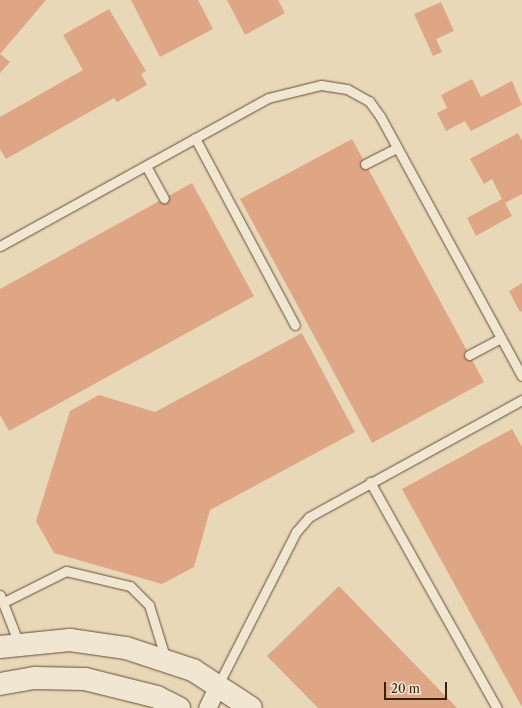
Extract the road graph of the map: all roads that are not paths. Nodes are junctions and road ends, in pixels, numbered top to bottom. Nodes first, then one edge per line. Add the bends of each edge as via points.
1 (195, 138) junction
2 (397, 148) junction
3 (365, 164) dead end
4 (146, 166) junction
5 (164, 198) dead end
6 (0, 246) edge
7 (296, 325) dead end
8 (501, 338) junction
9 (469, 355) dead end
10 (522, 376) edge
11 (522, 400) edge
12 (370, 482) junction
13 (2, 598) edge
14 (9, 645) edge
15 (167, 662) junction
16 (0, 684) edge
17 (218, 686) junction
18 (179, 708) edge
19 (207, 708) edge
20 (251, 708) edge
21 (496, 708) edge

1 - 2 lane via 268,98 322,85 347,89 369,100
1 - 4 lane
1 - 7 lane
2 - 3 lane
2 - 8 lane
4 - 5 lane
4 - 6 lane
8 - 9 lane
8 - 10 lane
11 - 12 lane
12 - 17 lane via 323,508 296,532
12 - 21 lane
13 - 14 lane
13 - 15 lane via 66,571 130,586 149,605
14 - 15 street via 70,640 126,648
15 - 17 street via 193,670
16 - 18 street via 35,678 85,679 157,696
17 - 19 street
17 - 20 street

